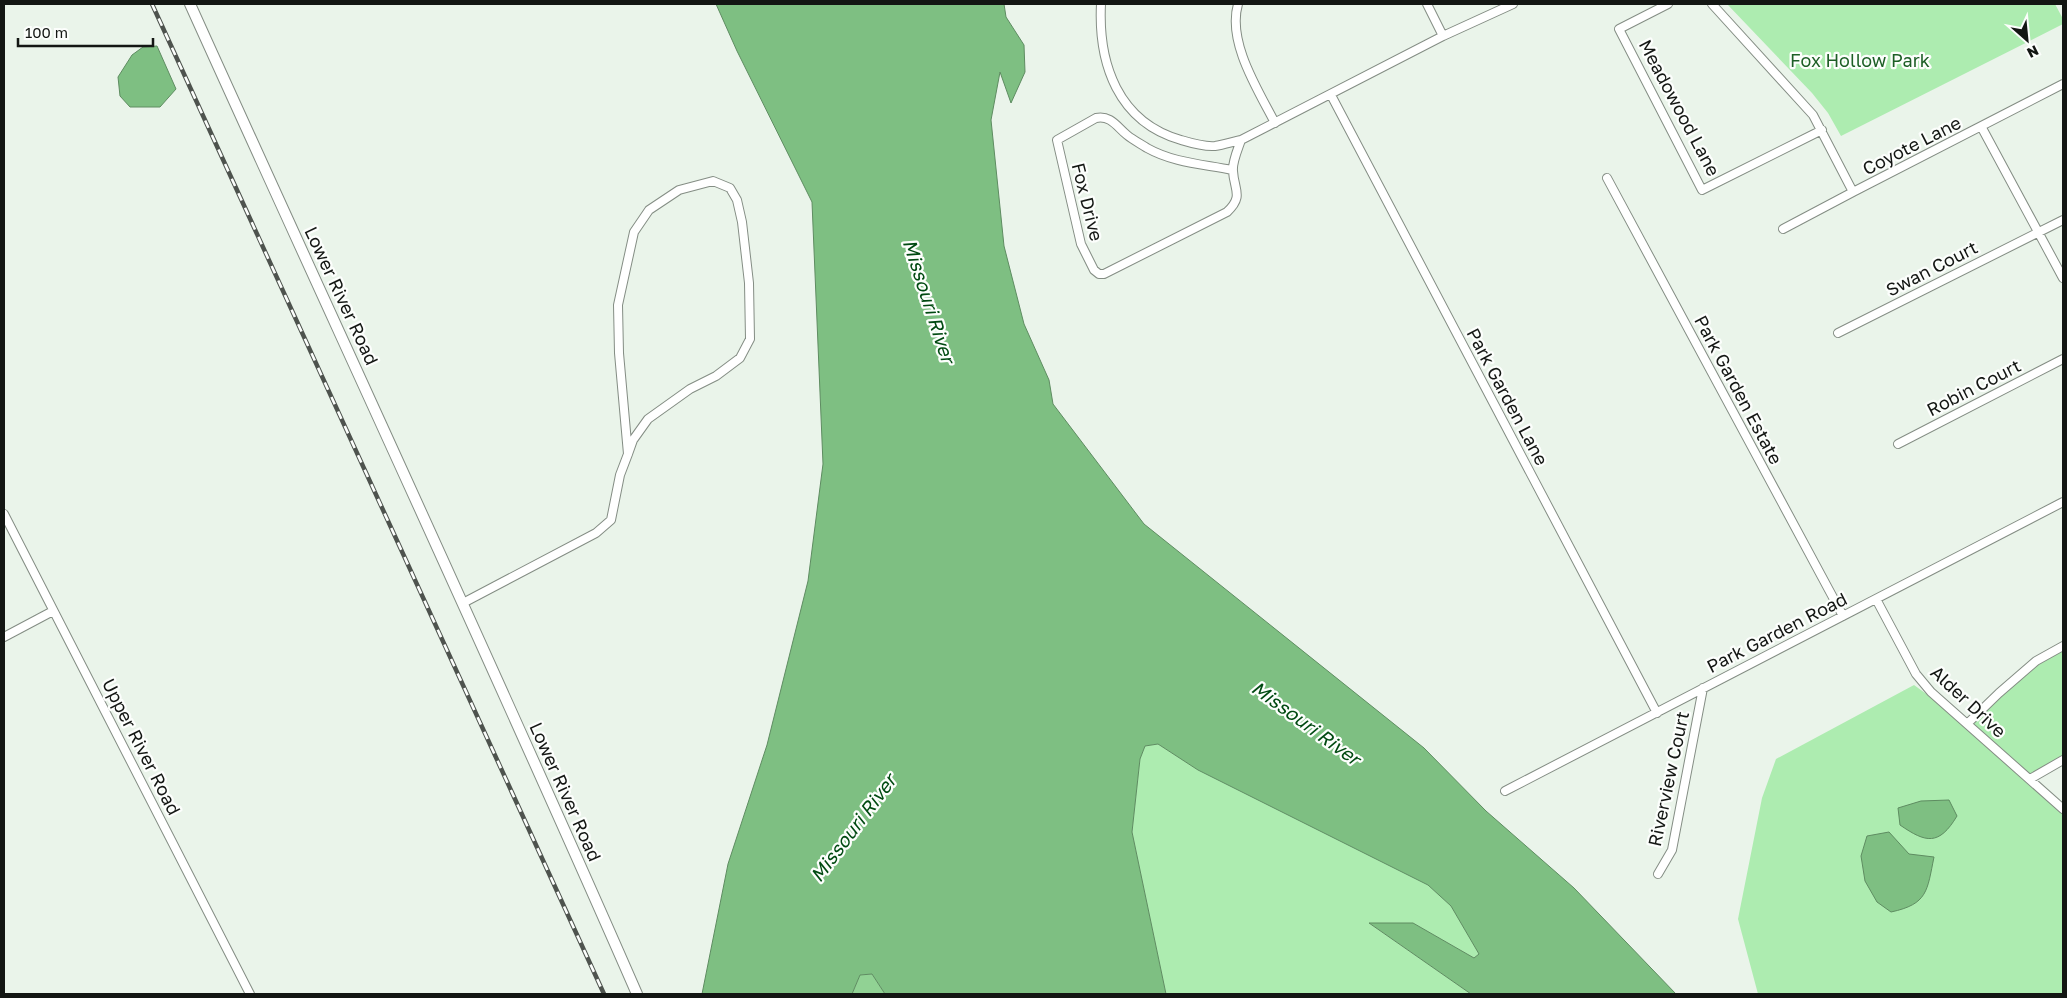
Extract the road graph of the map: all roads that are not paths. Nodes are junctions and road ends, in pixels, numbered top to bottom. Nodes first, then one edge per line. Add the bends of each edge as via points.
1 (190, 4) edge
2 (1101, 4) edge
3 (1238, 4) edge
4 (1427, 4) edge
5 (1513, 4) edge
6 (1668, 4) edge
7 (1712, 4) edge
8 (1444, 36) junction
9 (2063, 84) edge
10 (1331, 95) junction
11 (1275, 123) junction
12 (1982, 128) junction
13 (1822, 130) junction
14 (1241, 140) junction
15 (1232, 170) junction
16 (1607, 178) dead end
17 (1853, 192) junction
18 (2063, 220) edge
19 (1783, 229) dead end
20 (2039, 232) junction
21 (2063, 278) edge
22 (1838, 333) dead end
23 (2063, 358) edge
24 (1898, 444) dead end
25 (628, 454) junction
26 (2063, 502) edge
27 (4, 514) edge
28 (1876, 599) junction
29 (463, 603) junction
30 (53, 610) junction
31 (1843, 616) junction
32 (4, 637) edge
33 (2063, 646) edge
34 (1703, 688) junction
35 (1657, 713) junction
36 (1968, 724) junction
37 (2063, 760) edge
38 (2030, 779) junction
39 (1505, 791) dead end
40 (2063, 809) edge
41 (1658, 874) dead end
42 (250, 994) edge
43 (637, 994) edge

1 - 29 street, Lower River Road
2 - 14 street via 1100,27 1113,84 1140,120 1164,135 1193,144 1214,146
3 - 11 street via 1239,46 1252,80
4 - 8 street
5 - 8 street
6 - 13 street, Meadowood Lane via 1619,28 1702,190
7 - 13 street, Coyote Lane via 1813,114
8 - 10 street
9 - 12 street, Coyote Lane
10 - 11 street
10 - 35 street, Park Garden Lane
11 - 14 street
12 - 17 street, Coyote Lane
12 - 20 street
13 - 17 street, Coyote Lane
14 - 15 street, Fox Drive
15 - 15 street, Fox Drive via 1238,197 1227,212 1099,274 1081,244 1057,140 1103,117 1116,123 1128,136 1168,158
16 - 31 street, Park Garden Estate
17 - 19 street
18 - 20 street, Swan Court
20 - 21 street
20 - 22 street, Swan Court
23 - 24 street, Robin Court
25 - 25 street via 648,419 740,358 750,339 749,283 737,200 730,188 713,181 679,190 649,210 634,232 618,305
25 - 29 street via 620,475 611,520 596,533
26 - 28 street, Park Garden Road
27 - 30 street, Upper River Road
28 - 31 street, Park Garden Road
28 - 36 street, Alder Drive via 1916,674
29 - 43 street, Lower River Road
30 - 32 street
30 - 42 street, Upper River Road
31 - 34 street, Park Garden Road
33 - 36 street via 2036,662
34 - 35 street, Park Garden Road
34 - 41 street, Riverview Court via 1672,850
35 - 39 street, Park Garden Road
36 - 38 street, Alder Drive
37 - 38 street
38 - 40 street, Alder Drive

